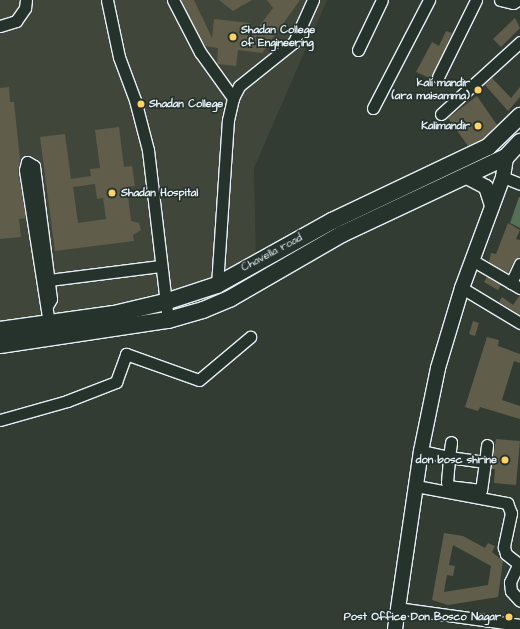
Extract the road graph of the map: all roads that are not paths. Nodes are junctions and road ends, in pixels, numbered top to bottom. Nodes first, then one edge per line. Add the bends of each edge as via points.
1 (26, 0) edge
2 (107, 0) edge
3 (173, 0) edge
4 (313, 0) edge
5 (382, 0) edge
6 (429, 0) edge
7 (476, 0) edge
8 (500, 0) edge
9 (518, 0) edge
10 (0, 26) edge
11 (520, 42) edge
12 (358, 50) dead end
13 (438, 77) dead end
14 (233, 98) junction
15 (373, 108) dead end
16 (441, 114) dead end
17 (520, 116) edge
18 (520, 142) edge
19 (506, 157) junction
20 (467, 177) junction
21 (503, 177) junction
22 (520, 184) edge
23 (492, 206) junction
24 (472, 260) junction
25 (520, 264) edge
26 (160, 266) junction
27 (49, 280) junction
28 (217, 285) junction
29 (515, 285) edge
30 (462, 288) junction
31 (47, 301) junction
32 (164, 302) junction
33 (168, 320) junction
34 (49, 323) junction
35 (520, 323) edge
36 (0, 330) edge
37 (250, 337) dead end
38 (0, 345) edge
39 (0, 420) edge
40 (451, 442) dead end
41 (487, 446) dead end
42 (421, 451) junction
43 (446, 456) junction
44 (485, 462) junction
45 (416, 486) junction
46 (519, 565) edge
47 (520, 601) edge
48 (397, 608) junction
49 (483, 625) edge
50 (520, 625) edge
51 (395, 629) edge

1 - 10 street via 25,8 16,21
2 - 26 street via 115,42 148,150
3 - 14 street via 200,52
4 - 14 street via 294,42 249,77
5 - 12 street
6 - 15 street
7 - 13 street
8 - 9 street via 513,3
11 - 16 street
14 - 28 street via 228,120
17 - 28 highway, Chavella road via 488,148 332,221
18 - 19 highway, Chavella road
19 - 20 highway, Chavella road
19 - 21 main road
20 - 23 main road via 486,187
20 - 33 highway, Chavella road via 342,234 231,298
21 - 22 street
21 - 23 main road
23 - 24 main road
24 - 29 street
24 - 30 main road
25 - 29 street
26 - 27 street
26 - 32 street
27 - 31 street
27 - 31 street via 34,166 27,162 24,170
28 - 32 highway, Chavella road
30 - 35 street
30 - 42 main road via 438,368
31 - 34 street
32 - 33 street
32 - 34 highway, Chavella road via 114,314
33 - 38 highway, Chavella road
34 - 36 highway, Chavella road
37 - 39 street via 199,380 126,354 116,382 67,401
40 - 43 street
41 - 44 street
42 - 43 street
42 - 45 main road
43 - 44 street
43 - 44 street via 449,486 481,490
45 - 46 street via 507,503 511,509 504,547 506,554
45 - 48 main road
46 - 47 street via 510,582 511,591
48 - 49 street
48 - 51 main road
49 - 50 street

